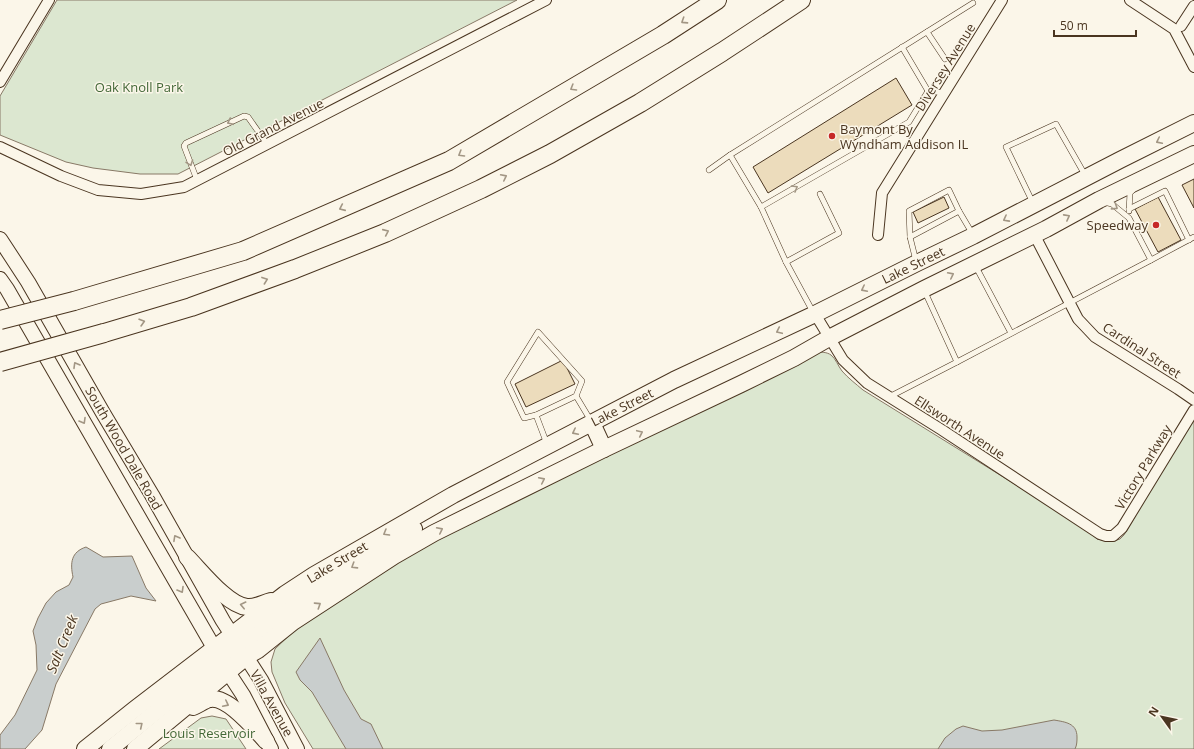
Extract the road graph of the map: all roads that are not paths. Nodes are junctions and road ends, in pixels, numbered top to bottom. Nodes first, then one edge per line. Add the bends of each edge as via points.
1 (49, 0) edge
2 (546, 0) edge
3 (717, 0) edge
4 (801, 0) edge
5 (1002, 0) edge
6 (1130, 0) edge
7 (973, 3) dead end
8 (1194, 6) edge
9 (1194, 20) edge
10 (1177, 28) junction
11 (927, 32) junction
12 (902, 47) junction
13 (945, 59) dead end
14 (1194, 67) edge
15 (0, 82) edge
16 (928, 91) junction
17 (944, 93) junction
18 (1194, 123) edge
19 (267, 144) junction
20 (0, 147) edge
21 (730, 154) junction
22 (1194, 154) edge
23 (709, 170) dead end
24 (1086, 178) junction
25 (1144, 179) junction
26 (197, 180) junction
27 (820, 194) dead end
28 (1099, 200) junction
29 (1034, 204) junction
30 (761, 207) junction
31 (1129, 209) junction
32 (959, 211) junction
33 (1129, 218) junction
34 (1034, 234) junction
35 (878, 235) dead end
36 (973, 236) junction
37 (910, 237) junction
38 (1192, 238) edge
39 (0, 239) edge
40 (1151, 260) junction
41 (786, 262) junction
42 (917, 262) junction
43 (974, 263) junction
44 (0, 279) edge
45 (924, 289) junction
46 (1069, 302) junction
47 (815, 314) junction
48 (0, 320) edge
49 (1011, 333) junction
50 (829, 338) junction
51 (0, 362) edge
52 (958, 362) junction
53 (576, 396) junction
54 (889, 397) junction
55 (1194, 400) edge
56 (1194, 410) edge
57 (536, 416) junction
58 (592, 423) junction
59 (548, 446) junction
60 (604, 449) junction
61 (453, 495) junction
62 (1113, 536) joint
63 (187, 557) junction
64 (280, 598) junction
65 (239, 646) junction
66 (221, 660) junction
67 (166, 724) junction
68 (269, 745) edge
69 (85, 749) edge
70 (110, 749) edge
71 (135, 749) edge
72 (297, 749) edge

1 - 15 street
2 - 19 street, Old Grand Avenue
3 -> 48 highway, bridge via 663,35 449,161 243,251
51 -> 4 highway, bridge via 191,307 385,233 550,154 640,103
5 - 17 street, Diversey Avenue
6 - 10 street
7 - 11 lane
8 - 10 street
9 - 10 street
10 - 14 street
11 - 12 lane
11 - 13 lane
12 - 16 lane
12 - 21 lane
16 - 17 lane
30 -> 16 lane via 909,122
17 - 35 street, Diversey Avenue via 882,194
18 -> 24 main road, Lake Street
19 - 26 street, Old Grand Avenue
19 -> 26 lane via 248,117 244,116 186,143 184,146
20 - 26 street, Old Grand Avenue via 60,176 98,190 141,194 184,187
21 - 23 lane
21 - 30 lane
22 - 25 main road, Lake Street
24 - 29 main road, Lake Street
24 - 29 lane via 1056,124 1006,147
25 - 28 main road, Lake Street
25 - 31 lane via 1130,193
27 - 41 lane via 839,233
28 -> 33 lane via 1112,204
34 -> 28 main road, Lake Street
29 -> 36 main road, Lake Street
30 - 41 lane
31 - 33 lane
31 - 38 lane via 1165,191
32 - 36 lane
32 - 37 lane
32 - 37 lane via 949,190 909,211
33 - 40 lane
34 - 43 main road, Lake Street
34 - 46 street, Cardinal Street
36 - 42 main road, Lake Street
37 - 42 lane
38 - 40 lane
63 -> 39 main road, South Wood Dale Road via 28,282
40 - 46 lane
41 - 47 lane
42 -> 47 main road, Lake Street
45 -> 43 main road, Lake Street
43 - 49 lane
44 -> 66 main road, South Wood Dale Road
45 - 50 main road, Lake Street
45 - 52 lane
46 - 49 lane
46 - 55 street, Cardinal Street via 1078,319 1095,337
47 - 50 street, Ellsworth Avenue
47 -> 58 main road, Lake Street via 674,380
49 - 52 lane
50 - 54 street, Ellsworth Avenue via 843,360 867,383
60 -> 50 main road, Lake Street via 794,358
52 - 54 lane
53 - 57 lane
53 - 57 lane via 582,381 538,332 507,382 524,418
53 - 58 lane
54 - 62 street, Ellsworth Avenue via 1100,534
56 - 62 street, Victory Parkway via 1122,528
57 - 59 lane
58 -> 59 main road, Lake Street
58 - 60 main road
59 - 61 main road, Lake Street
65 -> 60 main road, Lake Street via 258,650 293,622 394,556 434,533
61 -> 64 main road, Lake Street via 314,575
61 -> 65 main road via 430,519 323,585
64 -> 63 main road via 248,607 237,605 215,587
63 - 65 main road, South Wood Dale Road
64 - 65 main road, Lake Street
65 - 66 main road, Lake Street
65 - 66 main road, Lake Street
65 - 72 main road, Villa Avenue via 261,680
66 - 67 main road, Lake Street
66 - 68 main road, Villa Avenue
66 - 69 main road, Lake Street
70 -> 66 main road
67 -> 68 main road via 211,699 221,701 236,709
67 - 71 main road, Lake Street

